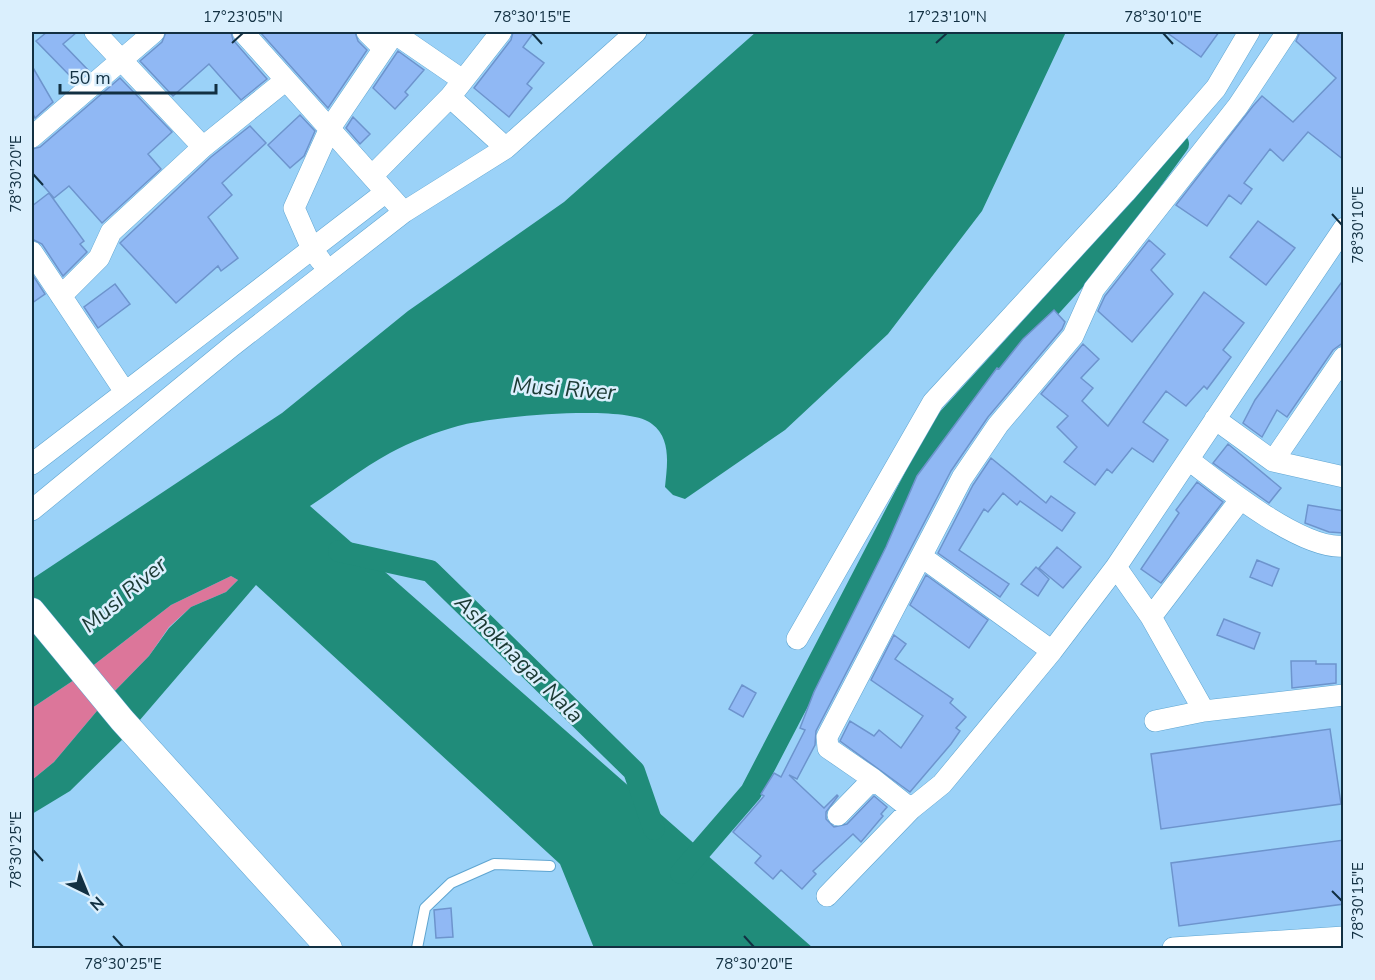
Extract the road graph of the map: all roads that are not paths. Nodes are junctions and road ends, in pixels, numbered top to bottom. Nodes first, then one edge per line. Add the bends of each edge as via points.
1 (95, 32) edge
2 (154, 32) edge
3 (243, 32) edge
4 (367, 32) edge
5 (501, 32) edge
6 (636, 32) edge
7 (1249, 32) edge
8 (1287, 32) edge
9 (391, 38) edge
10 (120, 61) junction
11 (461, 79) junction
12 (286, 80) junction
13 (1216, 88) junction
14 (450, 97) junction
15 (1238, 106) junction
16 (330, 128) junction
17 (32, 137) edge
18 (203, 147) junction
19 (506, 148) junction
20 (379, 184) junction
21 (404, 212) junction
22 (1344, 228) edge
23 (312, 249) junction
24 (32, 252) edge
25 (329, 271) junction
26 (61, 296) junction
27 (1344, 357) edge
28 (125, 392) junction
29 (1215, 419) junction
30 (35, 453) edge
31 (1189, 460) junction
32 (1273, 461) junction
33 (1344, 477) edge
34 (1240, 500) junction
35 (32, 510) edge
36 (1344, 546) edge
37 (922, 557) junction
38 (1116, 567) junction
39 (32, 611) edge
40 (1150, 616) junction
41 (797, 639) dead end
42 (1052, 651) junction
43 (1344, 694) edge
44 (1204, 711) junction
45 (1155, 721) dead end
46 (873, 779) junction
47 (911, 809) junction
48 (838, 815) dead end
49 (550, 866) dead end
50 (827, 896) dead end
51 (1344, 937) edge
52 (329, 948) edge
53 (417, 948) edge
54 (1173, 948) edge

1 - 10 street
2 - 10 street
3 - 12 street
4 - 9 street
5 - 11 street
6 - 19 street
7 - 13 street
8 - 15 street
9 - 11 street
9 - 16 street
10 - 17 street
10 - 18 street
11 - 14 street
12 - 16 street
12 - 18 street
13 - 15 street
13 - 41 street via 933,402
14 - 19 street
14 - 20 street
15 - 37 street via 1094,289 1073,336 982,445
16 - 20 street
16 - 23 street via 294,208
18 - 26 street via 111,232 99,258
19 - 21 street
20 - 21 street
20 - 23 street
21 - 25 street
22 - 29 street
23 - 25 street
23 - 28 street
24 - 26 street
25 - 35 street
26 - 28 street
27 - 32 street
28 - 30 street
29 - 31 street
29 - 32 street
31 - 34 street
31 - 38 street
32 - 33 street
34 - 36 street via 1296,534
34 - 40 street
37 - 42 street
37 - 46 street via 827,737 828,748
38 - 40 street
38 - 42 street
39 - 52 street via 122,720
40 - 44 street
42 - 47 street via 942,784
43 - 44 street
44 - 45 street
46 - 47 street
46 - 48 street
47 - 50 street
49 - 53 lane via 494,864 451,883 425,908
51 - 54 street

